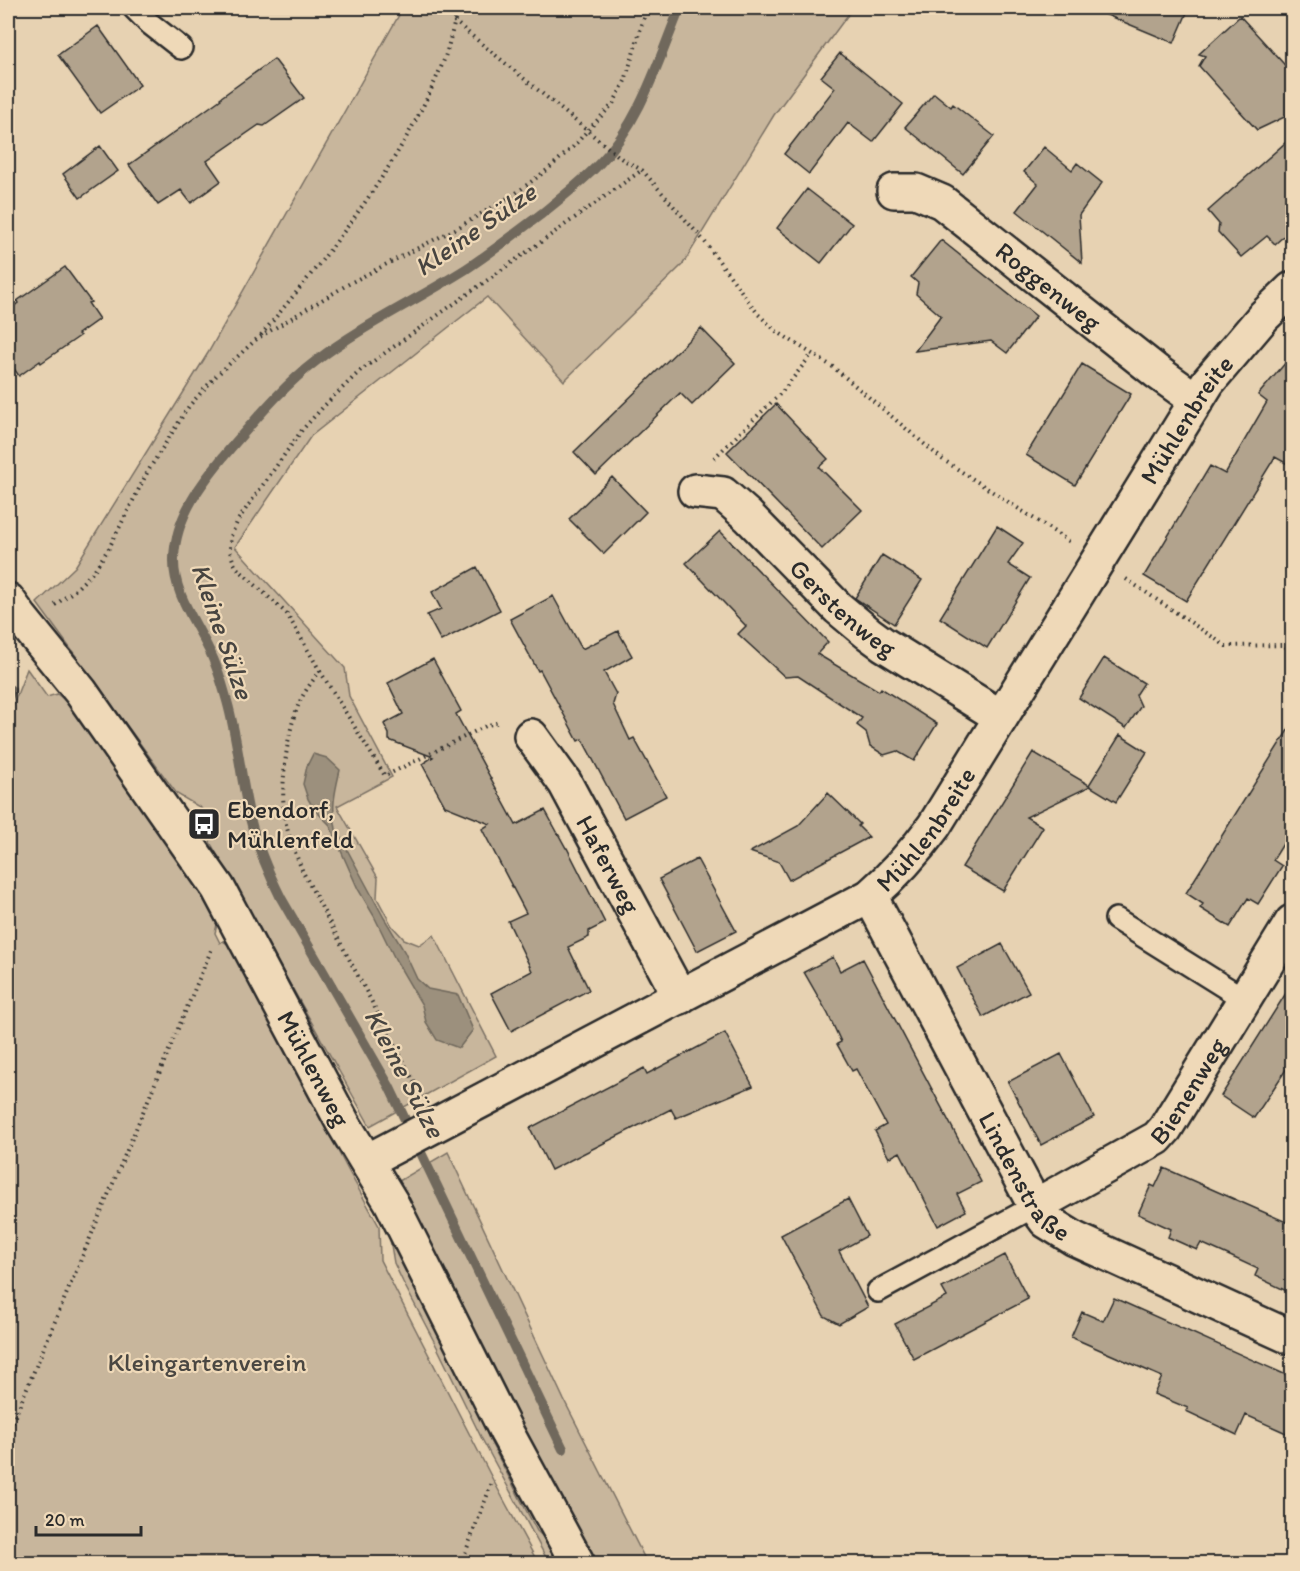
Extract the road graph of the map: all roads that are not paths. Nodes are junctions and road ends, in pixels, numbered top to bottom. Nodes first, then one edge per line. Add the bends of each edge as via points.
1 (134, 8) edge
2 (181, 48) dead end
3 (894, 191) dead end
4 (1293, 289) edge
5 (1196, 400) junction
6 (695, 491) road end
7 (14, 609) edge
8 (1001, 717) junction
9 (531, 736) road end
10 (870, 896) junction
11 (1116, 919) dead end
12 (1293, 922) edge
13 (680, 997) junction
14 (1244, 999) junction
15 (367, 1161) junction
16 (1035, 1206) junction
17 (878, 1291) dead end
18 (1293, 1338) edge
19 (578, 1563) edge

1 - 2 lane
3 - 5 street, Roggenweg via 916,191 942,202
4 - 5 street, Mühlenbreite via 1249,332
5 - 8 street, Mühlenbreite
6 - 8 street, Gerstenweg via 723,494 854,622
7 - 15 street, Mühlenweg via 81,692 218,888
8 - 10 street, Mühlenbreite via 934,826 898,870
9 - 13 street, Haferweg via 565,783
10 - 13 street, Mühlenbreite
10 - 16 street, Lindenstraße
11 - 14 lane
12 - 14 street, Bienenweg
13 - 15 street, Mühlenbreite
14 - 16 street, Bienenweg via 1157,1138
15 - 19 street, Mühlenweg
16 - 17 lane
16 - 18 street, Lindenstraße via 1046,1221 1075,1239

